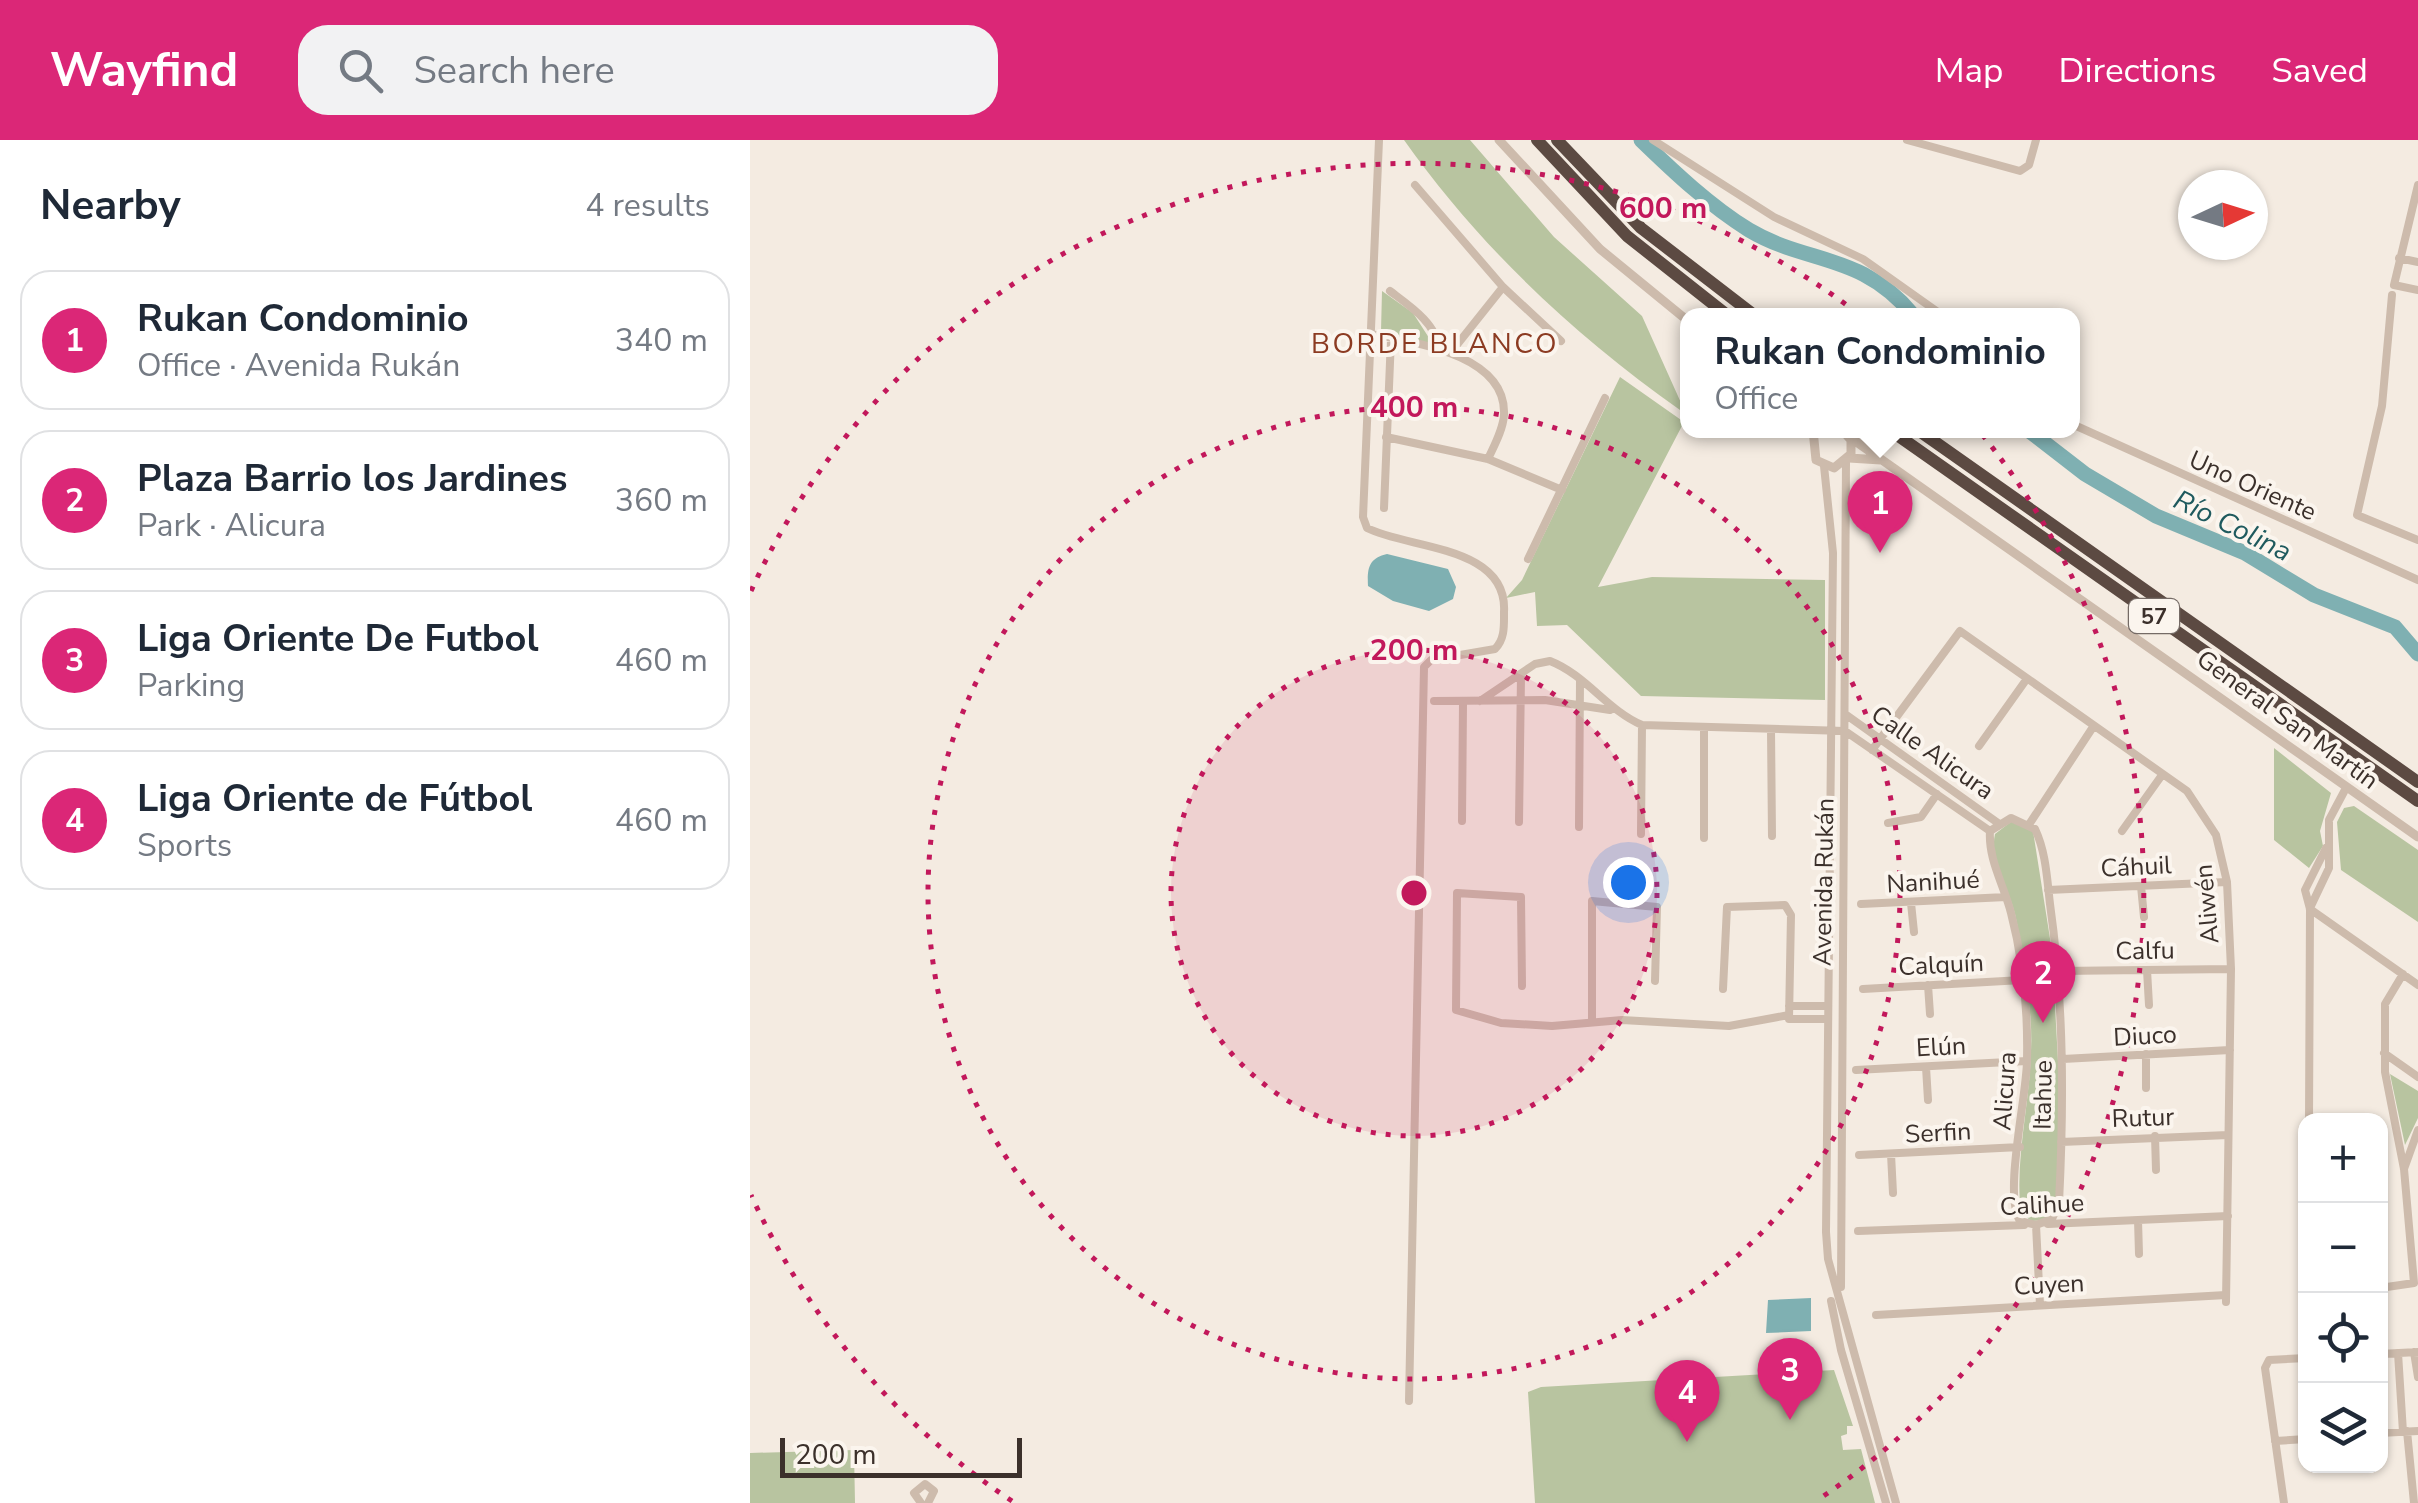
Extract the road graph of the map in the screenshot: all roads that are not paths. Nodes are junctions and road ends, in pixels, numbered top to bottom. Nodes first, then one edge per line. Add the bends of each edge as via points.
1 (1379, 140) edge
2 (1498, 140) edge
3 (1537, 140) edge
4 (1556, 140) edge
5 (1652, 140) edge
6 (1907, 140) edge
7 (2036, 140) edge
8 (1414, 185) dead end
9 (2418, 185) edge
10 (2400, 258) junction
11 (2418, 262) edge
12 (1503, 287) junction
13 (2393, 290) junction
14 (2418, 290) edge
15 (1390, 291) dead end
16 (1718, 308) edge
17 (1744, 308) edge
18 (1931, 308) edge
19 (1680, 313) edge
20 (1370, 334) junction
21 (1391, 338) junction
22 (1560, 341) dead end
23 (1438, 348) junction
24 (1452, 351) junction
25 (1604, 398) dead end
26 (2080, 428) edge
27 (1386, 437) junction
28 (1815, 438) edge
29 (1846, 438) edge
30 (1852, 438) edge
31 (1901, 438) edge
32 (1929, 438) edge
33 (1488, 459) junction
34 (1848, 460) junction
35 (1888, 462) junction
36 (1824, 466) junction
37 (1562, 490) junction
38 (1384, 508) dead end
39 (2418, 540) edge
40 (1528, 560) dead end
41 (2418, 580) edge
42 (1833, 602) junction
43 (1844, 602) junction
44 (1520, 676) junction
45 (1580, 680) junction
46 (2026, 680) junction
47 (1521, 700) junction
48 (1434, 701) dead end
49 (1480, 701) junction
50 (1464, 703) junction
51 (1581, 703) junction
52 (1614, 710) junction
53 (1845, 714) junction
54 (1642, 725) junction
55 (2093, 726) junction
56 (1704, 728) junction
57 (1771, 730) junction
58 (1830, 730) junction
59 (1845, 731) junction
60 (1880, 738) junction
61 (1979, 746) dead end
62 (1872, 750) junction
63 (2162, 775) junction
64 (2418, 782) edge
65 (2346, 788) junction
66 (1936, 794) junction
67 (2418, 801) edge
68 (1462, 821) dead end
69 (1520, 822) dead end
70 (1998, 822) junction
71 (1888, 823) dead end
72 (2030, 823) junction
73 (1579, 827) dead end
74 (1990, 831) junction
75 (2122, 831) dead end
76 (1641, 834) dead end
77 (1772, 836) dead end
78 (2418, 837) edge
79 (1704, 838) dead end
80 (2326, 848) junction
81 (2310, 875) junction
82 (2226, 882) junction
83 (2324, 884) junction
84 (2142, 886) junction
85 (2048, 890) junction
86 (2006, 897) junction
87 (1829, 903) junction
88 (1843, 903) junction
89 (1911, 903) junction
90 (1861, 904) dead end
91 (2310, 909) junction
92 (2144, 917) dead end
93 (1914, 932) dead end
94 (2231, 969) junction
95 (2147, 970) junction
96 (2060, 971) junction
97 (2404, 974) junction
98 (1655, 980) dead end
99 (2022, 980) junction
100 (2418, 984) edge
101 (1928, 985) junction
102 (1522, 986) dead end
103 (1723, 989) dead end
104 (1862, 989) dead end
105 (1828, 1006) junction
106 (2149, 1006) dead end
107 (1789, 1013) junction
108 (1930, 1014) dead end
109 (1828, 1019) junction
110 (1592, 1022) junction
111 (2230, 1050) junction
112 (2384, 1053) junction
113 (2146, 1054) junction
114 (2063, 1059) junction
115 (2028, 1062) junction
116 (1926, 1067) junction
117 (1856, 1070) dead end
118 (1828, 1074) junction
119 (1842, 1075) junction
120 (2418, 1077) edge
121 (2146, 1088) dead end
122 (1928, 1100) dead end
123 (2311, 1113) edge
124 (2418, 1130) edge
125 (2228, 1134) junction
126 (2155, 1136) junction
127 (2060, 1142) junction
128 (2020, 1147) junction
129 (1859, 1154) dead end
130 (1891, 1154) junction
131 (2404, 1169) junction
132 (2156, 1170) dead end
133 (1894, 1193) dead end
134 (2228, 1216) junction
135 (2138, 1220) junction
136 (2036, 1224) junction
137 (1858, 1230) dead end
138 (2139, 1254) dead end
139 (2388, 1287) edge
140 (2298, 1294) edge
141 (2290, 1295) dead end
142 (2226, 1298) joint
143 (1831, 1300) dead end
144 (1842, 1302) junction
145 (2040, 1304) junction
146 (1876, 1315) dead end
147 (2416, 1352) edge
148 (2398, 1353) junction
149 (2388, 1354) edge
150 (2298, 1359) edge
151 (2418, 1377) edge
152 (1408, 1402) dead end
153 (2418, 1431) edge
154 (2405, 1432) junction
155 (2388, 1433) edge
156 (2298, 1439) edge
157 (2275, 1441) junction
158 (920, 1503) edge
159 (928, 1503) edge
160 (1886, 1503) edge
161 (1896, 1503) edge
162 (2284, 1503) edge
163 (2414, 1503) edge

1 - 20 street
2 - 19 street via 1586,236
3 - 16 highway via 1627,236
4 - 17 highway via 1641,228
5 - 18 street via 1774,217 1863,259
6 - 7 street via 2020,170 2030,166
8 - 12 street
9 - 10 street
10 - 11 street
10 - 13 street
12 - 22 street
12 - 24 street
13 - 14 street
13 - 39 street via 2382,406 2357,514
15 - 23 street via 1416,310
20 - 21 street
20 - 152 street via 1367,528 1431,545 1488,571 1505,606 1495,649 1431,660 1424,667
21 - 23 street
21 - 27 street
23 - 24 street
24 - 33 street via 1495,386 1504,402
25 - 37 street
26 - 41 street, Uno Oriente
27 - 33 street
27 - 38 street
28 - 36 street via 1813,455
29 - 34 street
30 - 35 street, General San Martín
31 - 67 highway, 57
32 - 64 highway, 57
33 - 37 street
34 - 35 street, General San Martín
34 - 36 street, General San Martín
34 - 43 street, Avenida Rukán
35 - 65 street, General San Martín
36 - 42 street, Avenida Rukán via 1834,538
37 - 40 street
42 - 43 street
42 - 58 street, Avenida Rukán
43 - 53 street, Avenida Rukán
44 - 45 street via 1550,661
44 - 47 street
44 - 49 street
45 - 51 street
45 - 52 street
46 - 55 street, Aliwén
46 - 60 street, Aliwén via 1960,632
46 - 61 street
47 - 49 street
47 - 51 street
47 - 69 street
48 - 50 street
49 - 50 street
50 - 68 street
51 - 52 street
51 - 73 street
52 - 54 street
53 - 59 street, Avenida Rukán
53 - 60 street, Calle Alicura
54 - 56 street
54 - 76 street
55 - 63 street, Aliwén
55 - 72 street
56 - 57 street
56 - 79 street
57 - 58 street
57 - 77 street
58 - 59 street
58 - 87 street, Avenida Rukán
59 - 62 street, Calle Alicura
59 - 88 street, Avenida Rukán
60 - 62 street
60 - 70 street, Calle Alicura
62 - 66 street, Calle Alicura
63 - 75 street
63 - 82 street, Aliwén via 2206,815
65 - 78 street, General San Martín
65 - 80 street via 2329,820
66 - 71 street via 1921,817
66 - 74 street, Calle Alicura
70 - 72 street
70 - 74 street
72 - 85 street, Itahue via 2040,840
74 - 86 street, Alicura via 1990,853
80 - 81 street
80 - 83 street
81 - 83 street
81 - 91 street via 2304,890
82 - 84 street, Cáhuil
82 - 94 street, Aliwén
83 - 91 street
84 - 85 street, Cáhuil
84 - 92 street
85 - 96 street, Itahue
86 - 89 street, Nanihué
86 - 99 street, Alicura
87 - 88 street
87 - 105 street, Avenida Rukán
88 - 119 street, Avenida Rukán
89 - 90 street, Nanihué
89 - 93 street
91 - 97 street
91 - 123 street
94 - 95 street, Calfu
94 - 111 street, Aliwén
95 - 96 street, Calfu
95 - 106 street
96 - 114 street, Itahue
97 - 100 street
97 - 112 street via 2385,1004
98 - 110 street via 1656,907 1592,900
99 - 101 street, Calquín
99 - 115 street, Alicura
101 - 104 street, Calquín
101 - 108 street
102 - 110 street via 1521,897 1457,893 1456,1010 1524,1026
103 - 107 street via 1727,907 1785,905
105 - 107 street
105 - 109 street, Avenida Rukán
107 - 109 street
107 - 110 street via 1700,1028
109 - 118 street, Avenida Rukán
111 - 113 street, Diuco
111 - 125 street, Aliwén
112 - 120 street
112 - 131 street
113 - 114 street, Diuco
113 - 121 street
114 - 127 street, Itahue
115 - 116 street, Elún
115 - 128 street, Alicura
116 - 117 street, Elún
116 - 122 street
118 - 119 street
118 - 144 street, Avenida Rukán via 1826,1232
119 - 144 street, Avenida Rukán
124 - 131 street
125 - 126 street, Rutur
125 - 134 street, Aliwén
126 - 127 street, Rutur
126 - 132 street
127 - 136 street, Itahue via 2056,1211
128 - 130 street, Serfin
128 - 136 street, Alicura via 2015,1213
129 - 130 street, Serfin
130 - 133 street
131 - 139 street via 2414,1283
134 - 135 street, Calihue
134 - 142 street, Aliwén
135 - 136 street, Calihue
135 - 138 street
136 - 137 street, Calihue
136 - 145 street
140 - 141 street
142 - 145 street, Cuyen
143 - 160 street
144 - 161 street, Avenida Rukán
145 - 146 street, Cuyen
147 - 148 street
147 - 151 street
148 - 149 street
148 - 154 street
150 - 157 street via 2266,1362
153 - 154 street
154 - 155 street
154 - 163 street
156 - 157 street
157 - 162 street
158 - 159 street via 914,1493 925,1484 934,1491

